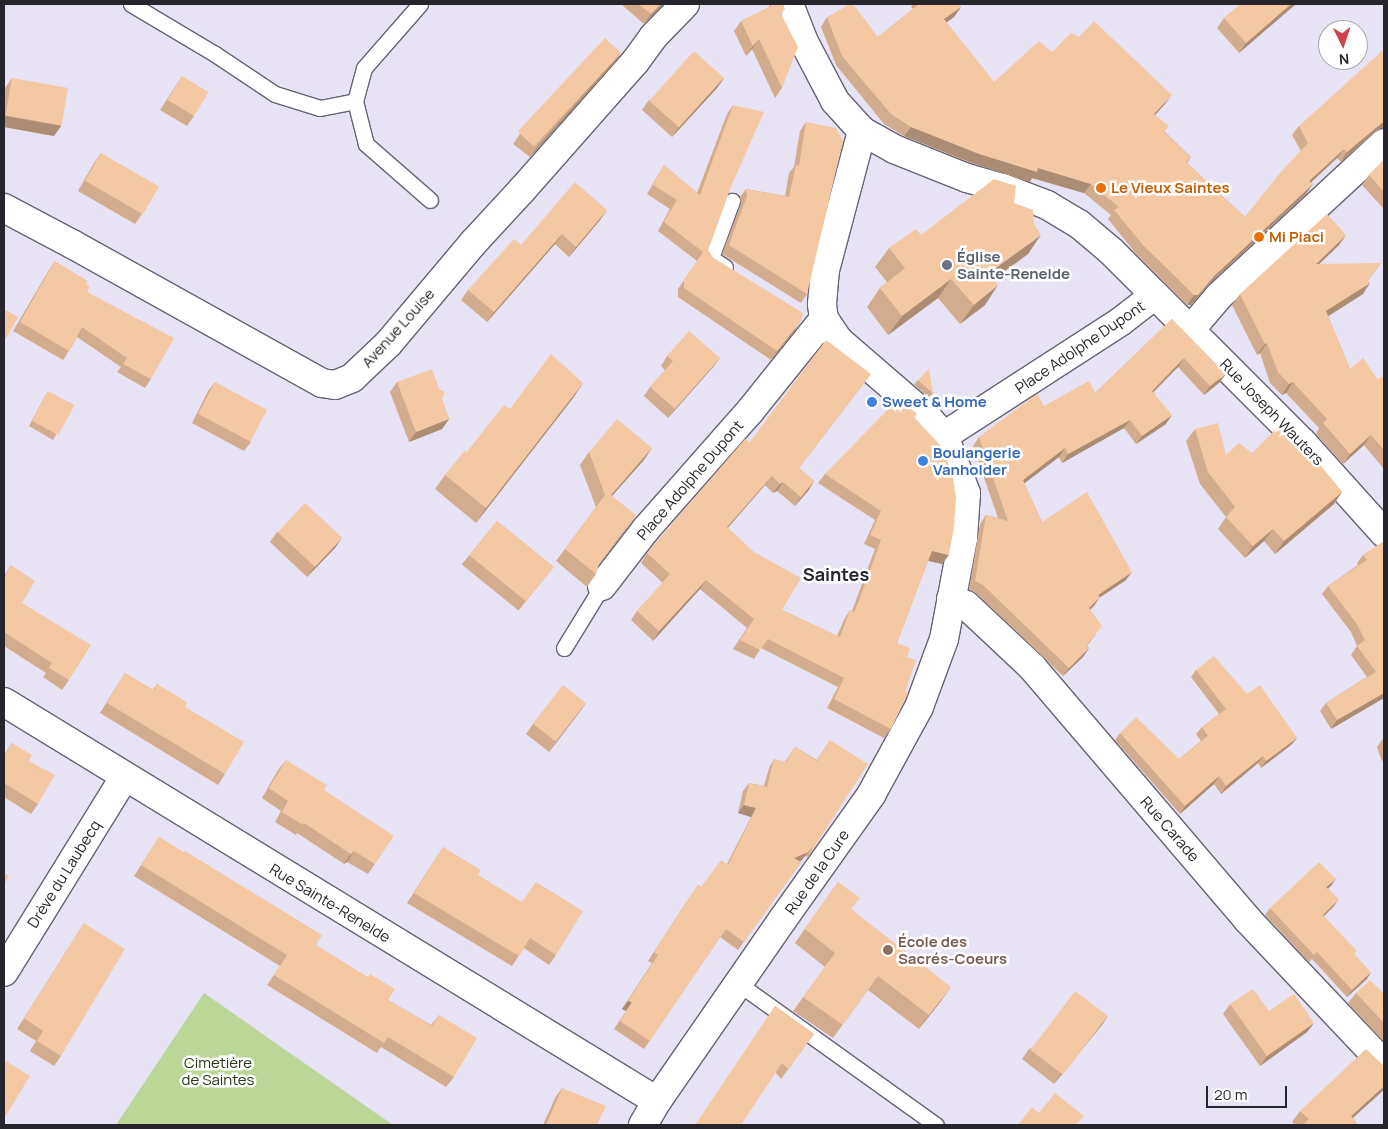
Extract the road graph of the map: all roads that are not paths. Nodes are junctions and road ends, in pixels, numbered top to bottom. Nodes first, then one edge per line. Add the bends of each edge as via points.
1 (131, 4) edge
2 (420, 4) edge
3 (685, 4) edge
4 (789, 4) edge
5 (355, 101) junction
6 (862, 131) junction
7 (1384, 143) edge
8 (430, 200) dead end
9 (732, 200) edge
10 (4, 208) edge
11 (736, 273) edge
12 (1156, 295) junction
13 (815, 321) junction
14 (1192, 329) junction
15 (944, 436) junction
16 (1384, 534) edge
17 (602, 586) joint
18 (951, 599) junction
19 (564, 648) dead end
20 (4, 702) edge
21 (124, 778) junction
22 (4, 972) edge
23 (739, 984) junction
24 (1384, 1064) edge
25 (658, 1101) junction
26 (643, 1125) edge
27 (936, 1125) edge

1 - 5 lane via 275,94 320,108
2 - 5 lane via 364,68
3 - 10 street, Avenue Louise via 388,344 352,378 335,385 322,384
4 - 6 street, Place Adolphe Dupont via 804,42 835,100
5 - 8 lane via 366,144
6 - 12 street, Place Adolphe Dupont via 894,149 1047,205 1079,224
6 - 13 street via 825,270 822,304
7 - 14 street via 1219,296
9 - 11 lane via 711,258
12 - 14 street, Rue Joseph Wauters
12 - 15 street, Place Adolphe Dupont
13 - 15 street via 924,414
13 - 17 street, Place Adolphe Dupont via 750,412 646,529
14 - 16 street, Rue Joseph Wauters via 1303,443
15 - 18 street via 966,493 963,538
17 - 19 lane
18 - 23 street, Rue de la Cure via 944,639 919,706 871,796
18 - 24 street, Rue Carade via 966,605 1032,668 1247,918
20 - 21 street, Rue Sainte-Renelde
21 - 22 street, Drève du Laubecq
21 - 25 street, Rue Sainte-Renelde
23 - 25 street, Rue de la Cure
23 - 27 lane
25 - 26 street, Rue de la Cure

